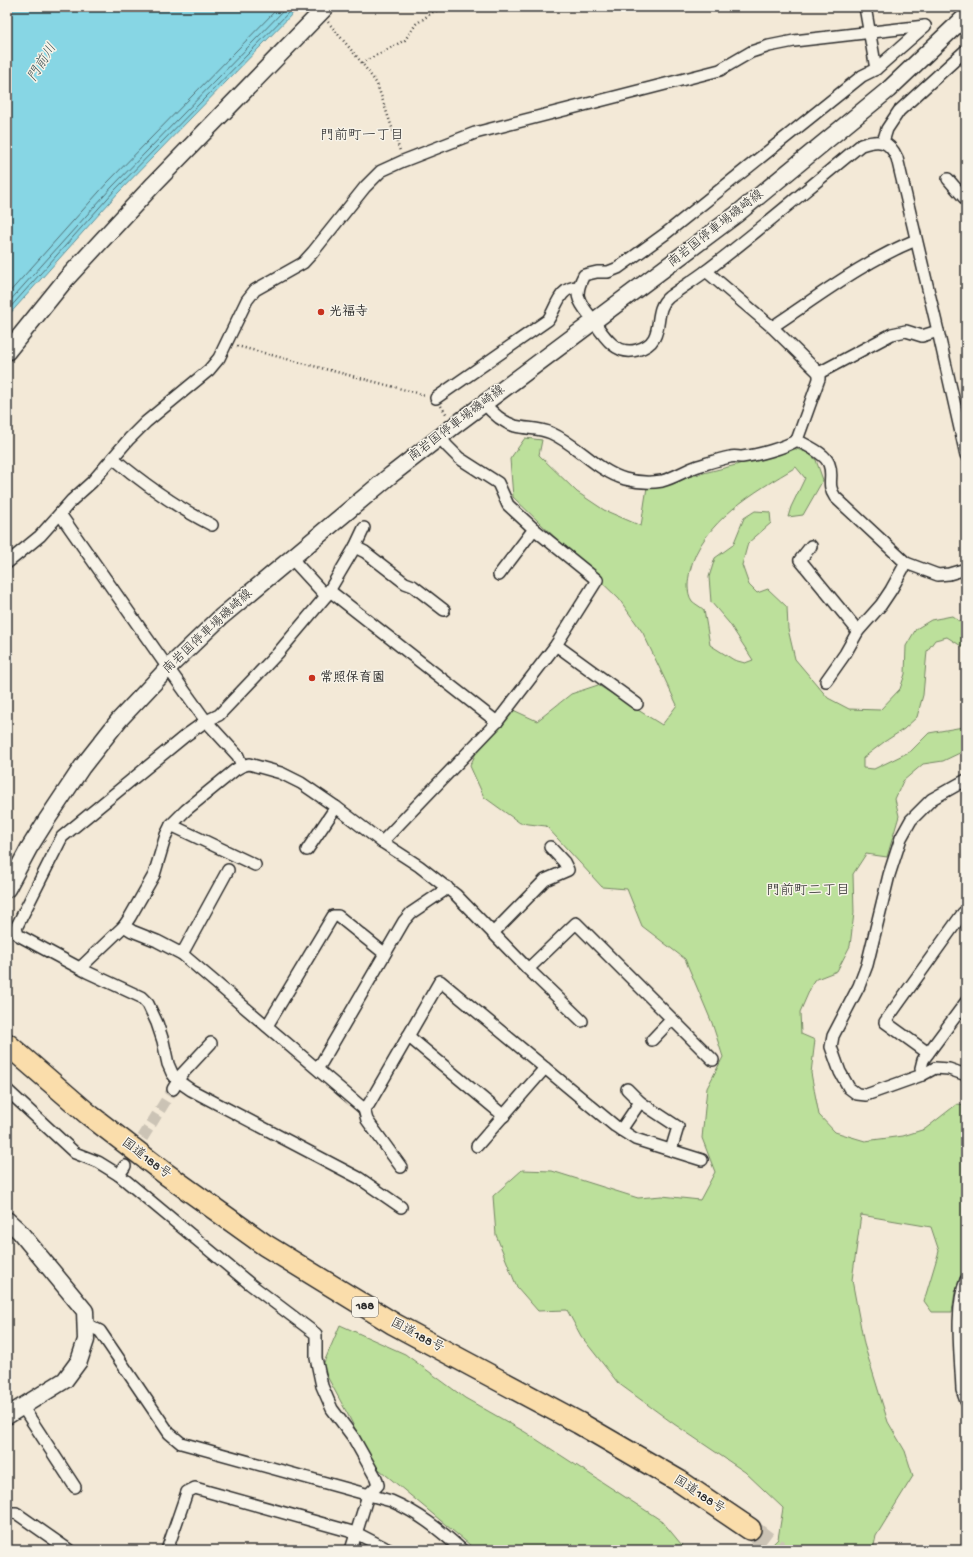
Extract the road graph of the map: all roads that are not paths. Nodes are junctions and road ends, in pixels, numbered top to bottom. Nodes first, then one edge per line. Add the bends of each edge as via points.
1 (865, 7) edge
2 (323, 10) edge
3 (966, 16) edge
4 (870, 32) junction
5 (966, 50) edge
6 (876, 69) junction
7 (883, 142) junction
8 (948, 179) dead end
9 (966, 200) edge
10 (916, 240) junction
11 (706, 271) junction
12 (578, 287) junction
13 (594, 322) junction
14 (772, 327) junction
15 (938, 331) junction
16 (7, 352) edge
17 (819, 373) junction
18 (436, 398) road end
19 (484, 404) junction
20 (440, 437) junction
21 (797, 440) junction
22 (966, 455) edge
23 (113, 458) junction
24 (60, 514) junction
25 (212, 525) dead end
26 (364, 528) dead end
27 (534, 529) junction
28 (810, 546) dead end
29 (355, 547) junction
30 (291, 558) junction
31 (7, 563) edge
32 (906, 563) junction
33 (966, 569) edge
34 (499, 575) dead end
35 (328, 593) junction
36 (444, 610) dead end
37 (858, 631) junction
38 (556, 645) junction
39 (168, 668) junction
40 (826, 681) dead end
41 (637, 704) dead end
42 (206, 721) junction
43 (497, 722) junction
44 (242, 766) junction
45 (966, 780) edge
46 (336, 807) junction
47 (172, 825) junction
48 (382, 842) junction
49 (550, 847) dead end
50 (307, 850) dead end
51 (255, 865) dead end
52 (228, 870) dead end
53 (447, 888) junction
54 (7, 889) edge
55 (966, 915) edge
56 (124, 926) junction
57 (493, 933) junction
58 (384, 953) junction
59 (182, 954) junction
60 (80, 968) junction
61 (528, 969) junction
62 (966, 1002) edge
63 (672, 1019) junction
64 (582, 1021) dead end
65 (267, 1026) junction
66 (408, 1036) junction
67 (652, 1040) dead end
68 (211, 1043) dead end
69 (7, 1044) edge
70 (928, 1053) junction
71 (713, 1060) dead end
72 (318, 1068) junction
73 (545, 1068) junction
74 (922, 1075) junction
75 (966, 1075) edge
76 (176, 1085) junction
77 (627, 1089) dead end
78 (7, 1090) edge
79 (640, 1102) junction
80 (364, 1109) junction
81 (504, 1116) junction
82 (621, 1130) junction
83 (476, 1146) dead end
84 (671, 1150) junction
85 (702, 1160) dead end
86 (401, 1167) dead end
87 (401, 1207) dead end
88 (7, 1220) edge
89 (966, 1280) edge
90 (86, 1324) junction
91 (966, 1401) edge
92 (22, 1406) junction
93 (7, 1416) edge
94 (75, 1487) dead end
95 (368, 1495) junction
96 (7, 1513) edge
97 (750, 1529) tunnel mouth
98 (356, 1533) junction
99 (67, 1549) edge
100 (168, 1550) edge
101 (351, 1550) edge
102 (389, 1550) edge
103 (462, 1550) edge

1 - 4 street
2 - 16 main road via 66,279
3 - 13 main road, 南岩国停車場磯崎線 via 888,90 737,214
4 - 6 street
4 - 6 street via 925,26
4 - 23 street via 770,46 752,52 720,70 475,133 381,171 303,263 255,290 239,313 219,358 209,370 146,422
5 - 7 street via 899,111 887,129
6 - 12 street via 862,76 665,234 618,268 584,275
7 - 10 street via 892,148 897,158
7 - 11 street via 861,145
8 - 9 street
10 - 14 street via 856,270
10 - 15 street
11 - 13 street via 667,298 659,313 657,334 647,346 637,351 626,352 615,347
11 - 14 street
12 - 13 street via 582,306
12 - 18 street via 570,287 564,291 548,320
13 - 19 main road, 南岩国停車場磯崎線
14 - 17 street
15 - 17 street via 922,336 906,331 892,334
15 - 22 street
17 - 21 street
19 - 20 main road, 南岩国停車場磯崎線
19 - 21 street via 494,416 515,426 543,430 552,434 610,472 637,481 662,481 697,466 770,450
20 - 27 street via 459,458 498,483 508,505
20 - 30 main road, 南岩国停車場磯崎線 via 390,475
21 - 32 street via 829,462 829,486 834,497
23 - 24 street
23 - 25 street via 149,487
24 - 31 street via 40,536
24 - 39 street
26 - 29 street
27 - 34 street
27 - 38 street via 596,580
28 - 37 street via 800,560
29 - 35 street
29 - 36 street
30 - 35 street
30 - 39 main road, 南岩国停車場磯崎線 via 221,617
32 - 33 street via 938,575
32 - 37 street via 882,605
35 - 42 street via 278,653 233,701 219,714
35 - 43 street
37 - 40 street
38 - 41 street
38 - 43 street
39 - 42 street
39 - 54 main road, 南岩国停車場磯崎線 via 119,720 82,767 29,848
42 - 44 street via 238,756
42 - 60 street via 62,837 16,928 18,935
43 - 48 street
44 - 46 street via 249,764 287,776
44 - 47 street via 186,810
45 - 74 street via 932,799 911,820 901,838 859,986 833,1036 831,1047 840,1072 849,1088 857,1094 866,1095
46 - 48 street
46 - 50 street
47 - 51 street
47 - 56 street via 166,835 154,875
48 - 53 street
49 - 57 street via 568,870 546,880
52 - 59 street
53 - 57 street
53 - 58 street via 411,913
55 - 70 street via 964,913 885,1022
56 - 59 street
56 - 60 street
57 - 61 street
58 - 65 street via 338,916 333,916
58 - 72 street
59 - 65 street
60 - 76 street via 141,997 148,1004 163,1041
61 - 63 street via 576,923
61 - 64 street
62 - 70 street
63 - 67 street
63 - 71 street
65 - 72 street
66 - 73 street via 440,981
66 - 80 street
66 - 81 street
68 - 76 street via 182,1074
69 - 97 highway, 国道188号 / 188 via 88,1114 265,1245 394,1324 573,1420 673,1478
70 - 74 street via 923,1060
72 - 80 street
73 - 81 street
73 - 82 street
74 - 75 street via 935,1068 949,1069
76 - 87 street via 191,1090 359,1178
77 - 79 street
78 - 95 street via 75,1153 122,1170 250,1284 316,1334 316,1358 322,1386 332,1409 353,1438 376,1478 378,1486
79 - 82 street
79 - 84 street via 678,1126
80 - 86 street via 367,1120
81 - 83 street
82 - 84 street via 635,1139
84 - 85 street
88 - 90 main road via 86,1311
89 - 91 street via 959,1308 962,1390
90 - 92 main road via 86,1340 79,1361 65,1380
90 - 95 street via 100,1331 169,1433 181,1443
92 - 93 main road
92 - 94 street
95 - 98 street
95 - 103 street via 409,1509
96 - 99 street via 16,1512
98 - 100 street via 195,1488 187,1492
98 - 101 street
98 - 102 street

